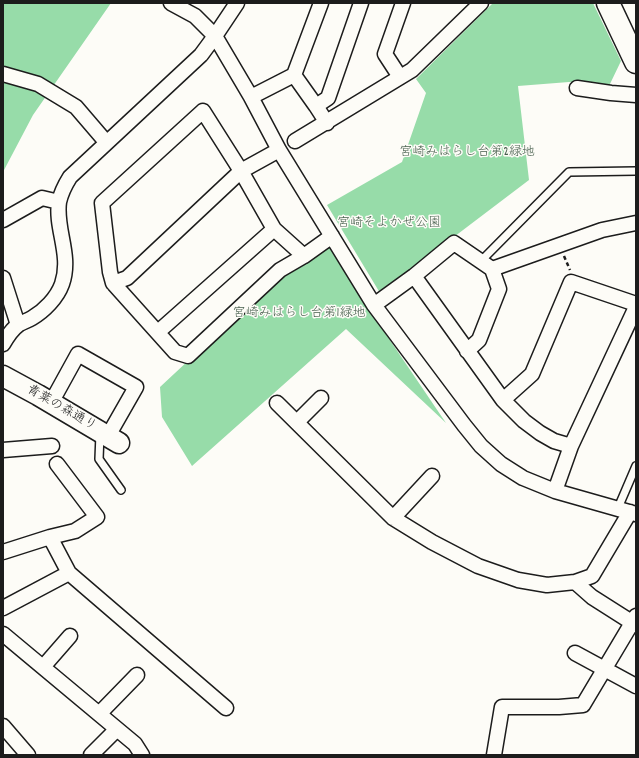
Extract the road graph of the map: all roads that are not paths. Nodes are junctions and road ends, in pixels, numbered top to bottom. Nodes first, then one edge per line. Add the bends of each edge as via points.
1 (171, 3) edge
2 (237, 3) edge
3 (321, 3) edge
4 (361, 3) edge
5 (403, 3) edge
6 (481, 3) edge
7 (608, 3) edge
8 (215, 36) junction
9 (636, 62) edge
10 (3, 74) edge
11 (294, 75) junction
12 (400, 77) junction
13 (577, 88) dead end
14 (636, 95) edge
15 (252, 97) junction
16 (316, 106) junction
17 (327, 123) junction
18 (295, 141) dead end
19 (106, 142) junction
20 (280, 150) junction
21 (241, 171) junction
22 (636, 171) edge
23 (59, 202) junction
24 (3, 220) edge
25 (636, 223) edge
26 (274, 229) junction
27 (332, 236) junction
28 (304, 256) junction
29 (487, 265) junction
30 (414, 276) junction
31 (3, 278) edge
32 (113, 283) junction
33 (636, 304) edge
34 (374, 305) junction
35 (636, 308) edge
36 (18, 325) junction
37 (158, 332) junction
38 (3, 344) edge
39 (467, 351) junction
40 (3, 376) edge
41 (322, 398) dead end
42 (503, 400) junction
43 (51, 403) junction
44 (277, 403) dead end
45 (296, 422) junction
46 (109, 437) junction
47 (52, 446) dead end
48 (570, 446) junction
49 (3, 450) edge
50 (57, 464) dead end
51 (636, 466) edge
52 (432, 476) dead end
53 (122, 490) dead end
54 (555, 490) junction
55 (628, 511) edge
56 (393, 518) junction
57 (50, 538) junction
58 (3, 552) edge
59 (69, 573) junction
60 (574, 582) junction
61 (3, 608) edge
62 (635, 621) edge
63 (3, 634) edge
64 (70, 636) dead end
65 (575, 653) dead end
66 (43, 667) junction
67 (604, 669) junction
68 (137, 675) dead end
69 (636, 686) edge
70 (226, 708) dead end
71 (99, 714) junction
72 (3, 726) edge
73 (117, 729) junction
74 (28, 755) edge
75 (91, 755) edge
76 (142, 755) edge
77 (494, 755) edge

1 - 8 street via 195,16
2 - 8 street
3 - 11 street
4 - 16 street via 328,98
5 - 12 street via 385,54
6 - 12 street via 412,70
7 - 9 highway
8 - 15 street
8 - 19 street via 201,55
10 - 19 street via 38,84 76,106
11 - 15 street
11 - 16 street
12 - 17 street
13 - 14 street
15 - 20 street
16 - 17 street
17 - 18 street
19 - 23 street via 70,177
20 - 21 street
20 - 27 street
21 - 26 street
21 - 32 street via 127,278
21 - 32 street via 203,111 102,203
22 - 29 lane via 569,172
23 - 24 street via 42,198
23 - 36 street via 66,260 61,285 53,300 44,309
25 - 29 street via 602,230
26 - 28 street
26 - 37 street
27 - 28 street
27 - 34 street
28 - 37 street via 280,270 188,356 175,352
29 - 30 street via 454,243
29 - 39 street via 499,289 479,340
30 - 34 street
30 - 39 street
31 - 36 street
32 - 37 street
33 - 42 street via 570,282 532,374
34 - 54 street via 481,446 501,464 523,478
35 - 48 street
36 - 38 street
39 - 42 street
40 - 43 street, 青葉の森通り
41 - 45 street
42 - 48 street via 540,433
43 - 46 street, 青葉の森通り
43 - 46 street via 78,354 136,387
44 - 45 street
45 - 56 street
46 - 53 lane via 99,459
47 - 49 street
48 - 54 street
50 - 57 street via 97,517 75,531
51 - 55 lane
52 - 56 street
54 - 55 street
55 - 60 street via 592,576
56 - 60 street via 478,566 518,580 547,585
57 - 58 street
57 - 59 street
59 - 61 street
59 - 70 street
60 - 62 street via 592,597
62 - 67 street
63 - 66 street
64 - 66 street
65 - 67 street
66 - 71 street
67 - 69 street
67 - 77 street via 583,705 502,707
68 - 71 street
71 - 73 street
72 - 74 street
73 - 75 street
73 - 76 street

